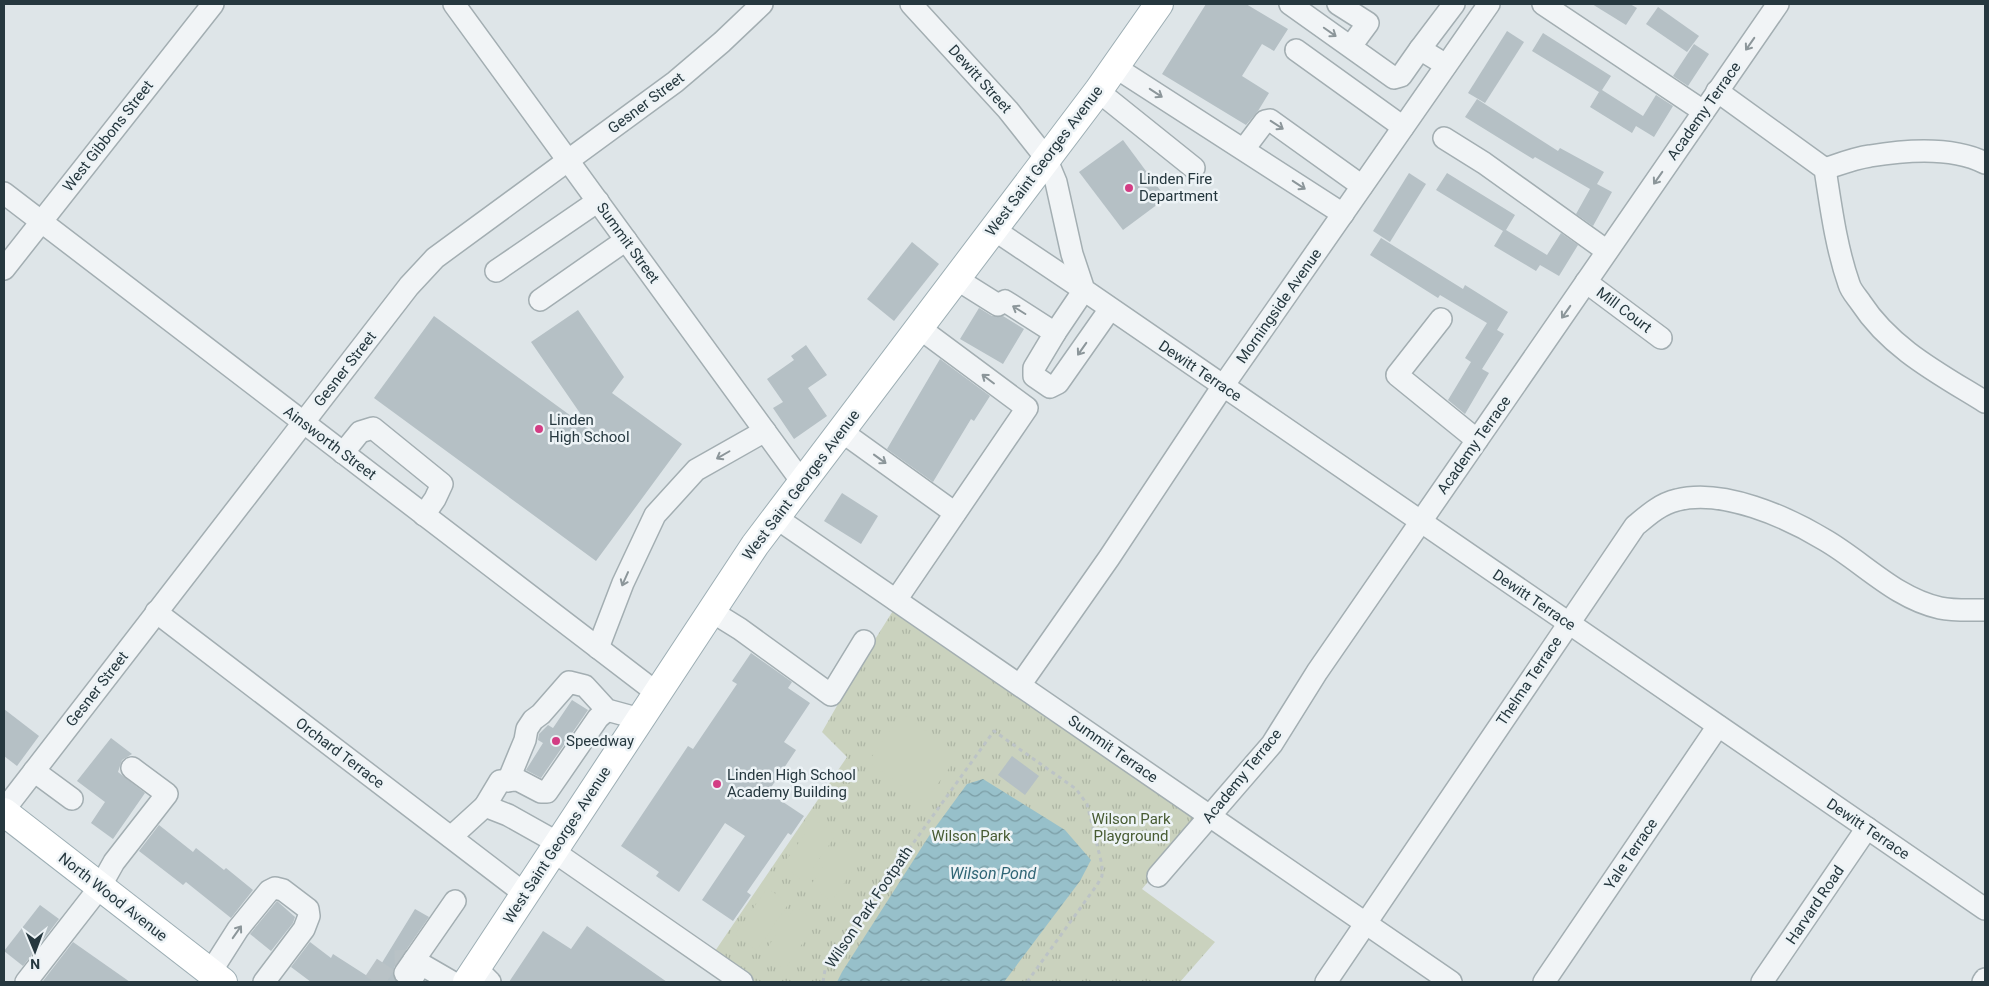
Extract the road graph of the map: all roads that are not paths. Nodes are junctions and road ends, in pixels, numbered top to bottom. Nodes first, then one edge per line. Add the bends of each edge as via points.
1 (213, 4) edge
2 (454, 4) edge
3 (762, 4) edge
4 (911, 4) edge
5 (1159, 4) edge
6 (1290, 4) edge
7 (1338, 4) edge
8 (1454, 4) edge
9 (1489, 4) edge
10 (1543, 4) edge
11 (1778, 4) edge
12 (1351, 46) junction
13 (1420, 49) junction
14 (1296, 50) dead end
15 (1446, 65) junction
16 (1115, 67) junction
17 (1098, 91) junction
18 (1717, 91) junction
19 (1703, 111) junction
20 (1403, 127) junction
21 (1444, 138) dead end
22 (1244, 149) junction
23 (1046, 158) junction
24 (568, 161) junction
25 (1985, 163) edge
26 (1194, 168) dead end
27 (1825, 168) junction
28 (1362, 186) junction
29 (4, 193) edge
30 (598, 201) junction
31 (1344, 214) junction
32 (41, 222) junction
33 (993, 229) junction
34 (626, 240) junction
35 (1607, 252) junction
36 (4, 269) edge
37 (496, 271) dead end
38 (956, 278) junction
39 (1586, 282) junction
40 (1084, 290) junction
41 (540, 300) dead end
42 (1110, 308) junction
43 (1441, 319) dead end
44 (918, 327) junction
45 (1055, 333) junction
46 (1661, 338) dead end
47 (1222, 386) junction
48 (1985, 402) edge
49 (303, 423) junction
50 (765, 431) junction
51 (841, 431) junction
52 (1477, 440) junction
53 (343, 453) junction
54 (802, 482) junction
55 (955, 512) junction
56 (424, 515) junction
57 (776, 517) junction
58 (1421, 522) junction
59 (896, 600) junction
60 (1985, 610) edge
61 (711, 611) junction
62 (156, 612) junction
63 (1568, 623) junction
64 (864, 641) dead end
65 (598, 648) junction
66 (1020, 685) junction
67 (657, 693) junction
68 (607, 710) junction
69 (640, 719) junction
70 (1718, 726) junction
71 (132, 768) dead end
72 (34, 771) junction
73 (508, 781) junction
74 (72, 798) dead end
75 (485, 806) junction
76 (4, 811) edge
77 (1210, 816) junction
78 (1867, 828) junction
79 (451, 837) junction
80 (555, 847) junction
81 (1158, 876) dead end
82 (100, 887) junction
83 (524, 894) junction
84 (455, 901) dead end
85 (1985, 909) edge
86 (1365, 924) junction
87 (478, 978) edge
88 (215, 979) edge
89 (1985, 979) edge
90 (26, 982) edge
91 (264, 982) edge
92 (452, 982) edge
93 (742, 982) edge
94 (1326, 982) edge
95 (1451, 982) edge
96 (1544, 982) edge
97 (1762, 982) edge
98 (1983, 982) edge

1 - 32 street, West Gibbons Street
2 - 24 street, Summit Street
3 - 24 street, Gesner Street via 674,82
4 - 23 street, Dewitt Street via 1008,110
5 - 16 main road, West Saint Georges Avenue
6 -> 12 street
7 - 12 street via 1368,23
8 - 13 street
9 - 15 street, Morningside Avenue
10 - 19 street
11 -> 18 street, Academy Terrace
12 - 13 street via 1394,78 1401,76
13 - 15 street
14 - 20 street
15 - 20 street, Morningside Avenue
16 - 17 main road, West Saint Georges Avenue
16 -> 22 street
17 - 23 main road, West Saint Georges Avenue
17 - 26 street
18 - 19 street, Academy Terrace
18 - 27 street
19 -> 35 street, Academy Terrace
20 - 28 street, Morningside Avenue
21 - 35 street
22 -> 28 street via 1270,120
22 -> 31 street
23 - 33 main road, West Saint Georges Avenue
23 - 40 street via 1056,182 1072,254
24 - 30 street, Summit Street
24 - 49 street, Gesner Street via 435,258 409,286
25 - 27 street via 1952,152 1903,152 1869,156
27 - 48 street via 1838,245 1849,286 1866,312 1908,353
28 - 31 street, Morningside Avenue
29 - 32 street, Ainsworth Street
30 - 34 street, Summit Street
30 - 37 street
31 - 47 street, Morningside Avenue
32 - 36 street, West Gibbons Street
32 - 49 street, Ainsworth Street
33 - 38 main road, West Saint Georges Avenue
33 - 40 street, Dewitt Terrace
34 - 41 street
34 - 50 street, Summit Street
35 - 39 street, Academy Terrace
38 - 44 main road, West Saint Georges Avenue
45 -> 38 street via 1005,301 998,306
39 - 46 street, Mill Court
39 -> 52 street, Academy Terrace
40 - 42 street, Dewitt Terrace
40 - 45 street
42 -> 45 street via 1058,383 1050,387 1034,376 1034,368
42 - 47 street, Dewitt Terrace
43 - 52 street via 1397,376
44 - 51 main road, West Saint Georges Avenue
55 -> 44 street via 1027,408
47 - 58 street, Dewitt Terrace
47 - 66 street, Morningside Avenue via 1109,558
49 - 53 street, Ainsworth Street
49 - 62 street, Gesner Street
50 - 54 street, Summit Street
50 -> 65 street via 696,470 655,515 623,583
51 - 54 main road, West Saint Georges Avenue
51 -> 55 street
52 - 58 street, Academy Terrace
53 - 56 street, Ainsworth Street
53 - 56 street via 360,432 373,428 442,484
54 - 57 main road, West Saint Georges Avenue
55 - 59 street
56 - 65 street, Ainsworth Street
57 - 59 street, Summit Terrace
57 - 61 main road, West Saint Georges Avenue
58 - 63 street, Dewitt Terrace
58 - 77 street, Academy Terrace via 1317,672 1272,744
59 - 66 street, Summit Terrace
60 - 63 street, Thelma Terrace via 1939,608 1882,582 1826,540 1777,515 1730,501 1704,498 1677,500 1655,510 1636,526
61 - 64 street via 831,694
61 - 67 main road, West Saint Georges Avenue
62 - 72 street, Gesner Street
62 - 79 street, Orchard Terrace
63 - 70 street, Dewitt Terrace
63 - 86 street, Thelma Terrace
65 - 67 street, Ainsworth Street
66 - 77 street, Summit Terrace
67 - 69 main road, West Saint Georges Avenue
68 - 69 street
68 - 73 street via 546,792 518,780
68 - 73 street via 585,686 569,682 527,729
69 - 80 main road, West Saint Georges Avenue
70 - 78 street, Dewitt Terrace
70 - 96 street, Yale Terrace
71 - 82 street via 167,794 114,862
72 - 74 street
72 - 76 street, Gesner Street
73 - 75 street via 500,781
75 - 79 street
75 - 80 street via 508,815
76 - 82 main road, North Wood Avenue
77 - 81 street, Academy Terrace
77 - 86 street, Summit Terrace
78 - 85 street, Dewitt Terrace
78 - 97 street, Harvard Road
79 - 83 street, Orchard Terrace
80 - 83 main road, West Saint Georges Avenue
80 - 93 street
82 - 88 main road, North Wood Avenue
82 - 90 street
83 - 87 main road, West Saint Georges Avenue
84 - 92 street via 411,968
86 - 94 street, Thelma Terrace
86 - 95 street, Summit Terrace
88 -> 91 street via 238,929 275,888 283,890 308,909 309,916 304,929
89 - 98 street

